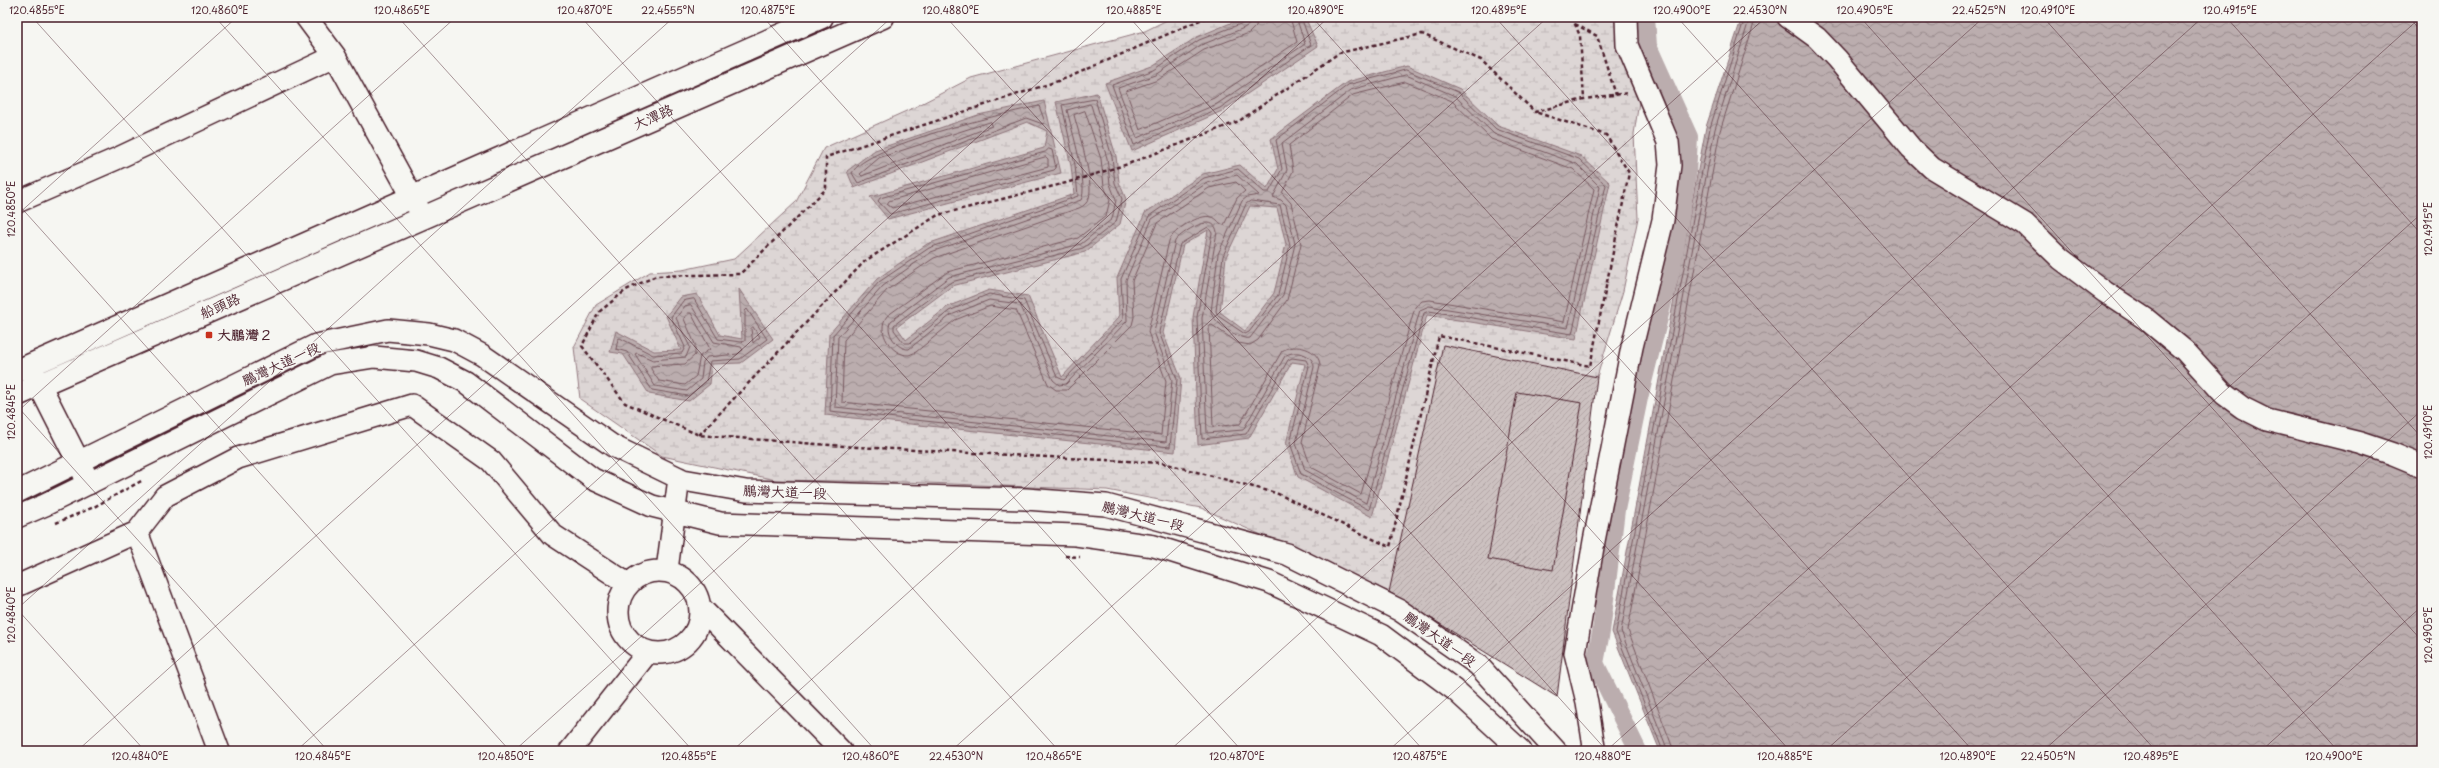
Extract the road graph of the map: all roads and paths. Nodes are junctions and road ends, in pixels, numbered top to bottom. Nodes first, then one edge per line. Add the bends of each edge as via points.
1 (306, 17) edge
2 (822, 17) edge
3 (883, 17) edge
4 (1207, 17) edge
5 (1572, 17) edge
6 (1626, 17) edge
7 (1788, 17) edge
8 (1575, 24) junction
9 (335, 56) junction
10 (1646, 90) junction
11 (1616, 95) junction
12 (1584, 99) junction
13 (1535, 112) junction
14 (414, 197) junction
15 (17, 202) edge
16 (423, 217) junction
17 (23, 368) edge
18 (39, 385) junction
19 (17, 394) edge
20 (699, 435) junction
21 (79, 463) junction
22 (2422, 466) edge
23 (679, 478) junction
24 (89, 483) junction
25 (17, 492) edge
26 (674, 512) junction
27 (17, 517) edge
28 (137, 532) junction
29 (667, 570) junction
30 (628, 584) junction
31 (17, 586) edge
32 (701, 608) junction
33 (648, 652) junction
34 (219, 751) edge
35 (570, 751) edge
36 (841, 751) edge
37 (1521, 751) edge
38 (1556, 751) edge
39 (1592, 751) edge

1 - 9 street
2 - 14 main road, 大潭路
3 - 16 main road, 大潭路
4 - 20 path via 1067,78 826,157 826,189 740,274 656,276 626,290 599,312 582,346 625,403
5 - 8 path
6 - 10 street via 1627,45
7 - 22 street via 1817,38 1837,58 1911,148 1932,168 2025,224 2061,260 2146,319 2185,351 2224,394 2243,408 2267,420 2360,443
8 - 11 path via 1597,36
8 - 12 path via 1580,36
9 - 14 street
9 - 15 street via 116,159
10 - 11 path
10 - 39 street via 1668,142 1670,165 1663,220 1632,347 1594,540 1575,653 1587,702 1594,747
11 - 12 path
12 - 13 path
13 - 20 path via 1481,60 1422,34 1338,53 1238,121 1128,164 1066,183 938,215 864,261
13 - 20 path via 1606,136 1629,173 1590,366 1439,336 1390,547 1276,493 1163,463 856,447
14 - 16 street
14 - 17 main road, 船頭路
16 - 18 main road, 船頭路
17 - 18 main road
18 - 19 main road, 船頭路
18 - 21 main road
21 - 23 street, 鵬灣大道一段 via 316,345 388,330 429,334 454,340 482,355 613,446
21 - 24 main road
21 - 25 street, 鵬灣大道一段
23 - 26 street
23 - 38 street, 鵬灣大道一段 via 746,491 1026,498 1106,505 1287,554 1399,610 1478,665
24 - 26 street, 鵬灣大道一段 via 330,364 374,357 416,361 439,368 466,382 593,478 652,506
24 - 27 street, 鵬灣大道一段
26 - 29 street
26 - 37 street, 鵬灣大道一段 via 720,523 1076,535 1154,546 1269,582 1381,635 1455,690
28 - 30 street via 165,496 238,458 412,405 491,461 553,535
28 - 31 street
28 - 34 street
29 - 30 street via 652,570 639,575
29 - 32 street via 690,583 698,594
30 - 33 street via 619,603 619,624 630,641
32 - 33 street via 695,634 686,644 674,651 661,654
32 - 36 street
33 - 35 street

